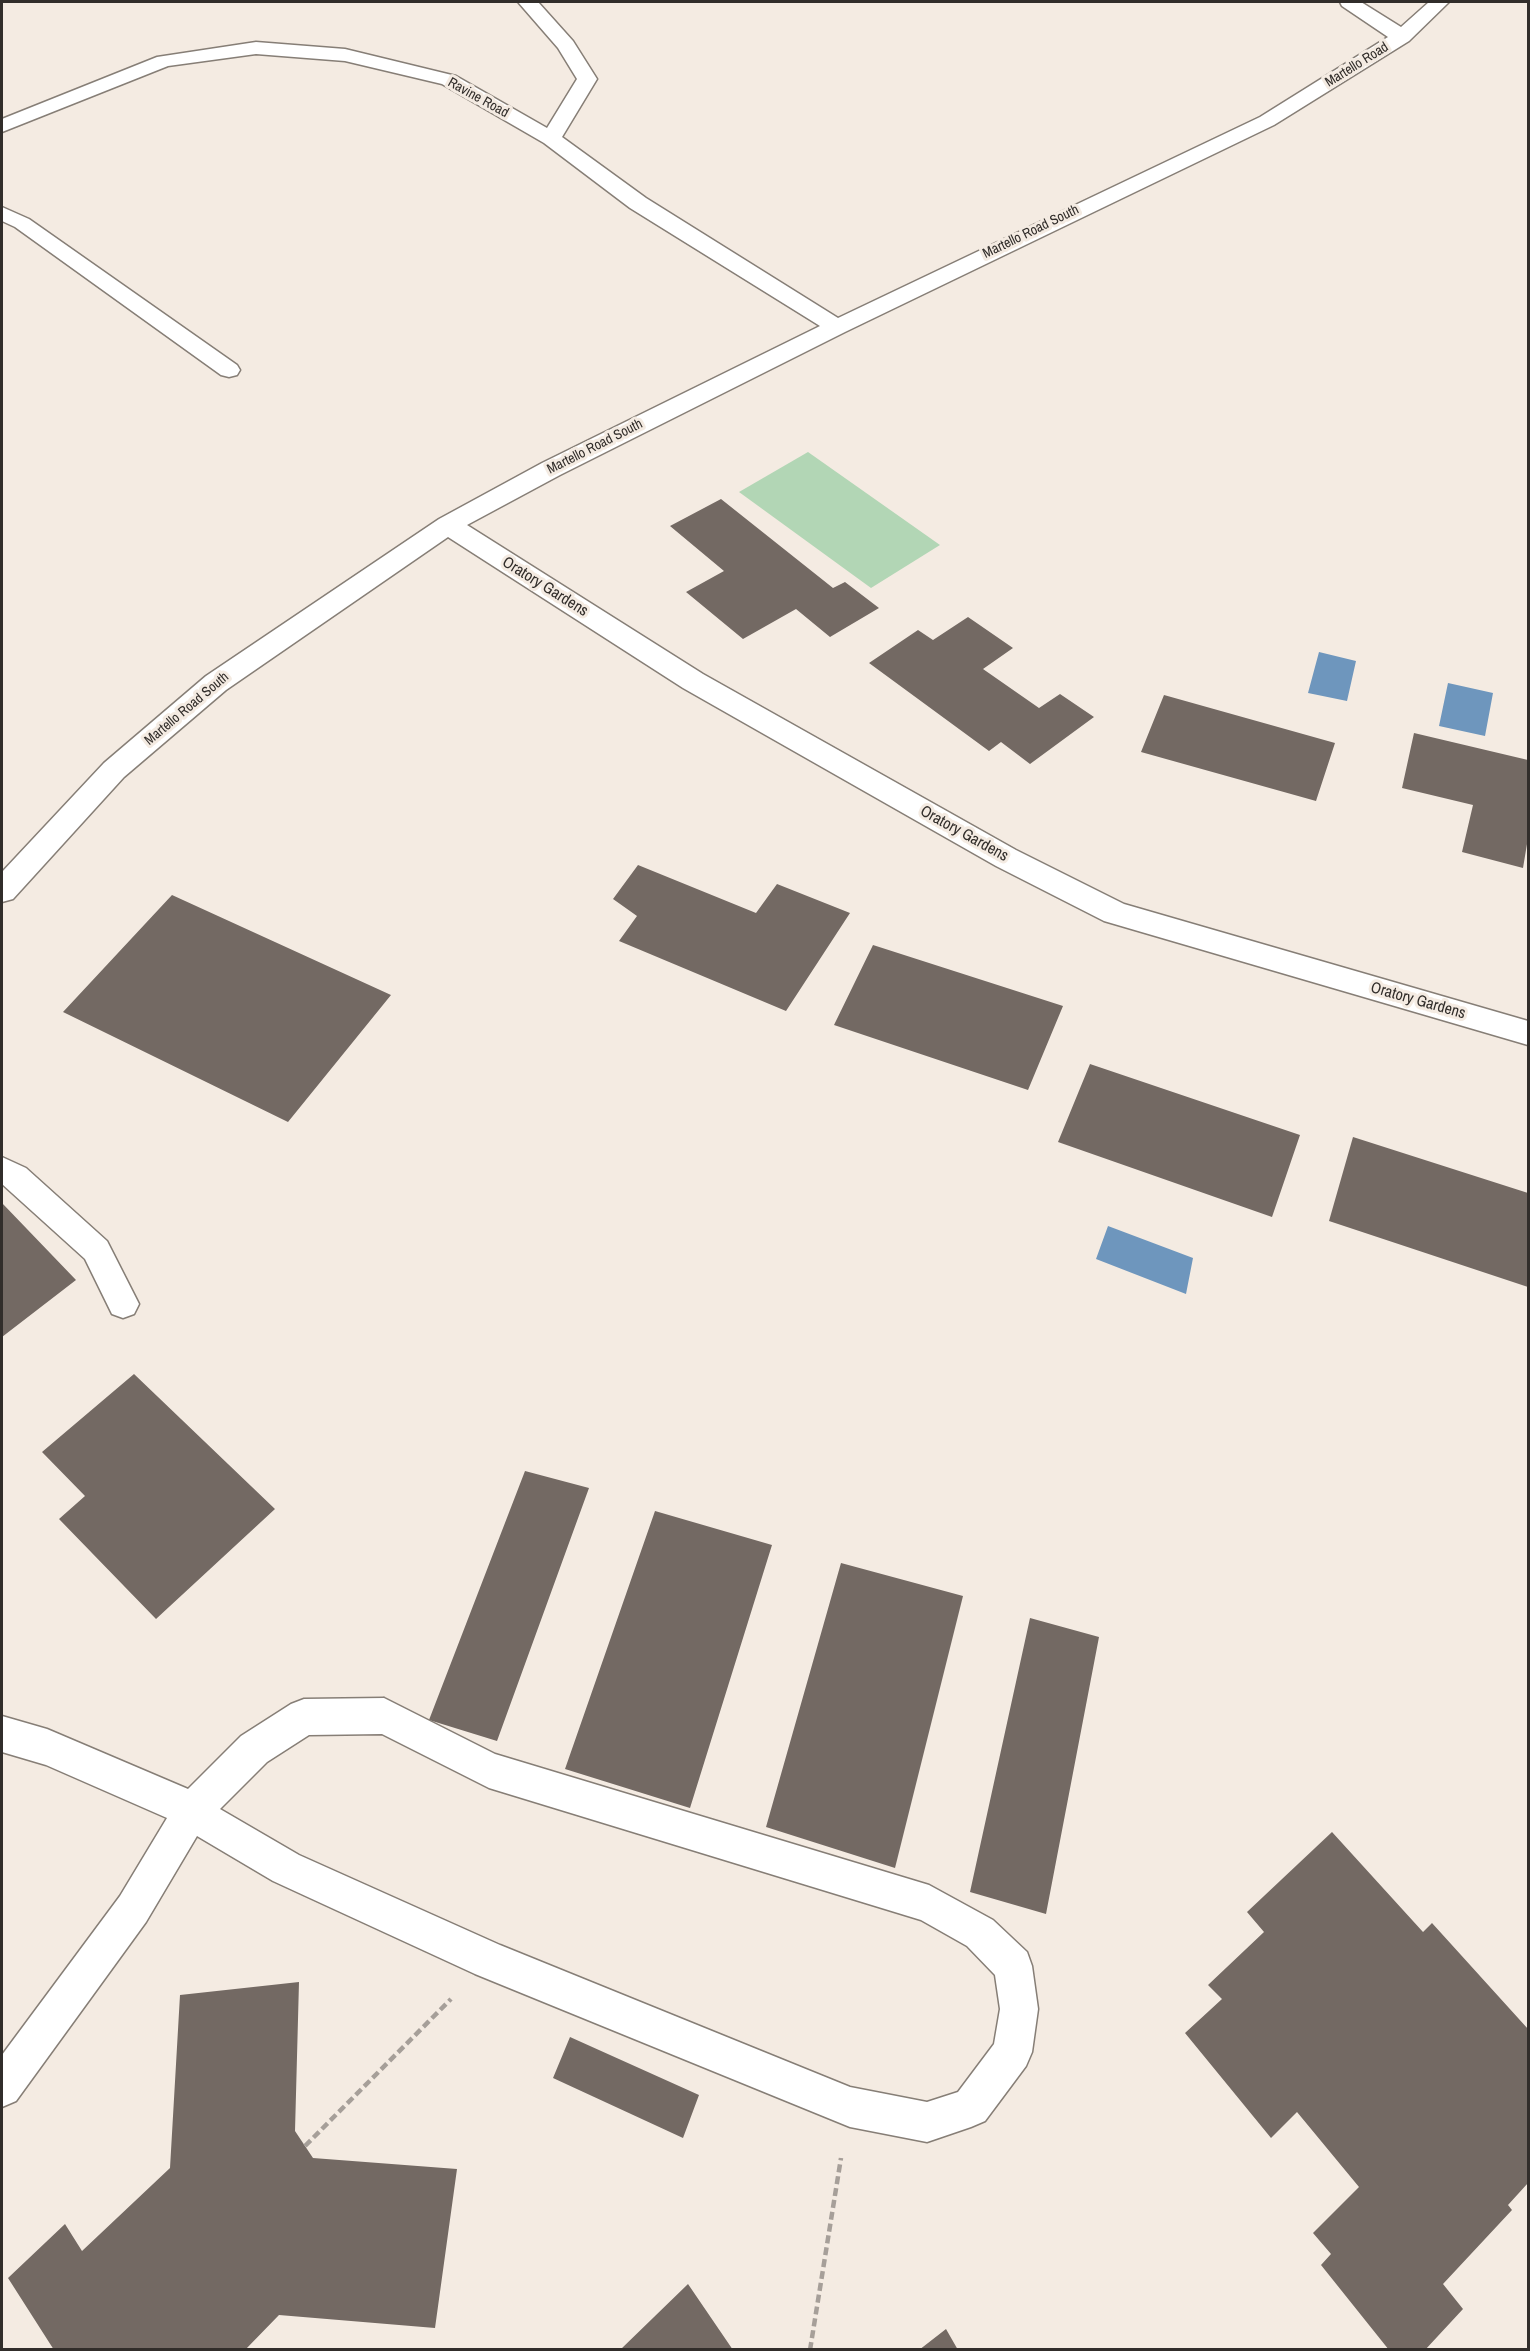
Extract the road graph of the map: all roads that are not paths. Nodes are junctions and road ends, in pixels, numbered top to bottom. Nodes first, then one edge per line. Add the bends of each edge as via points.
1 (528, 2) edge
2 (1349, 2) edge
3 (1440, 2) edge
4 (1402, 37) junction
5 (1267, 120) joint
6 (2, 126) edge
7 (551, 139) junction
8 (2, 213) edge
9 (837, 327) junction
10 (229, 370) dead end
11 (448, 525) junction
12 (2, 891) edge
13 (1528, 1033) edge
14 (2, 1170) edge
15 (123, 1304) dead end
16 (2, 1734) edge
17 (191, 1812) junction
18 (2, 2087) edge

1 - 7 street via 566,45 587,79
2 - 4 street
3 - 4 street, Martello Road
4 - 5 street, Martello Road
5 - 9 street, Martello Road South
6 - 7 street, Ravine Road via 164,61 256,48 345,55 449,80
7 - 9 street, Ravine Road via 638,203
8 - 10 lane
9 - 11 street, Martello Road South via 550,469
11 - 12 street, Martello Road South via 216,683 114,770
11 - 13 street, Oratory Gardens via 693,681 1006,858 1115,913
14 - 15 lane via 15,1177 96,1250
16 - 17 lane via 47,1747 170,1799
17 - 17 lane via 254,1749 304,1717 384,1716 489,1770 929,1904 980,1933 1013,1966 1019,2009 1012,2052 971,2107 927,2122 850,2107 489,1960 286,1868
17 - 18 lane via 133,1909

